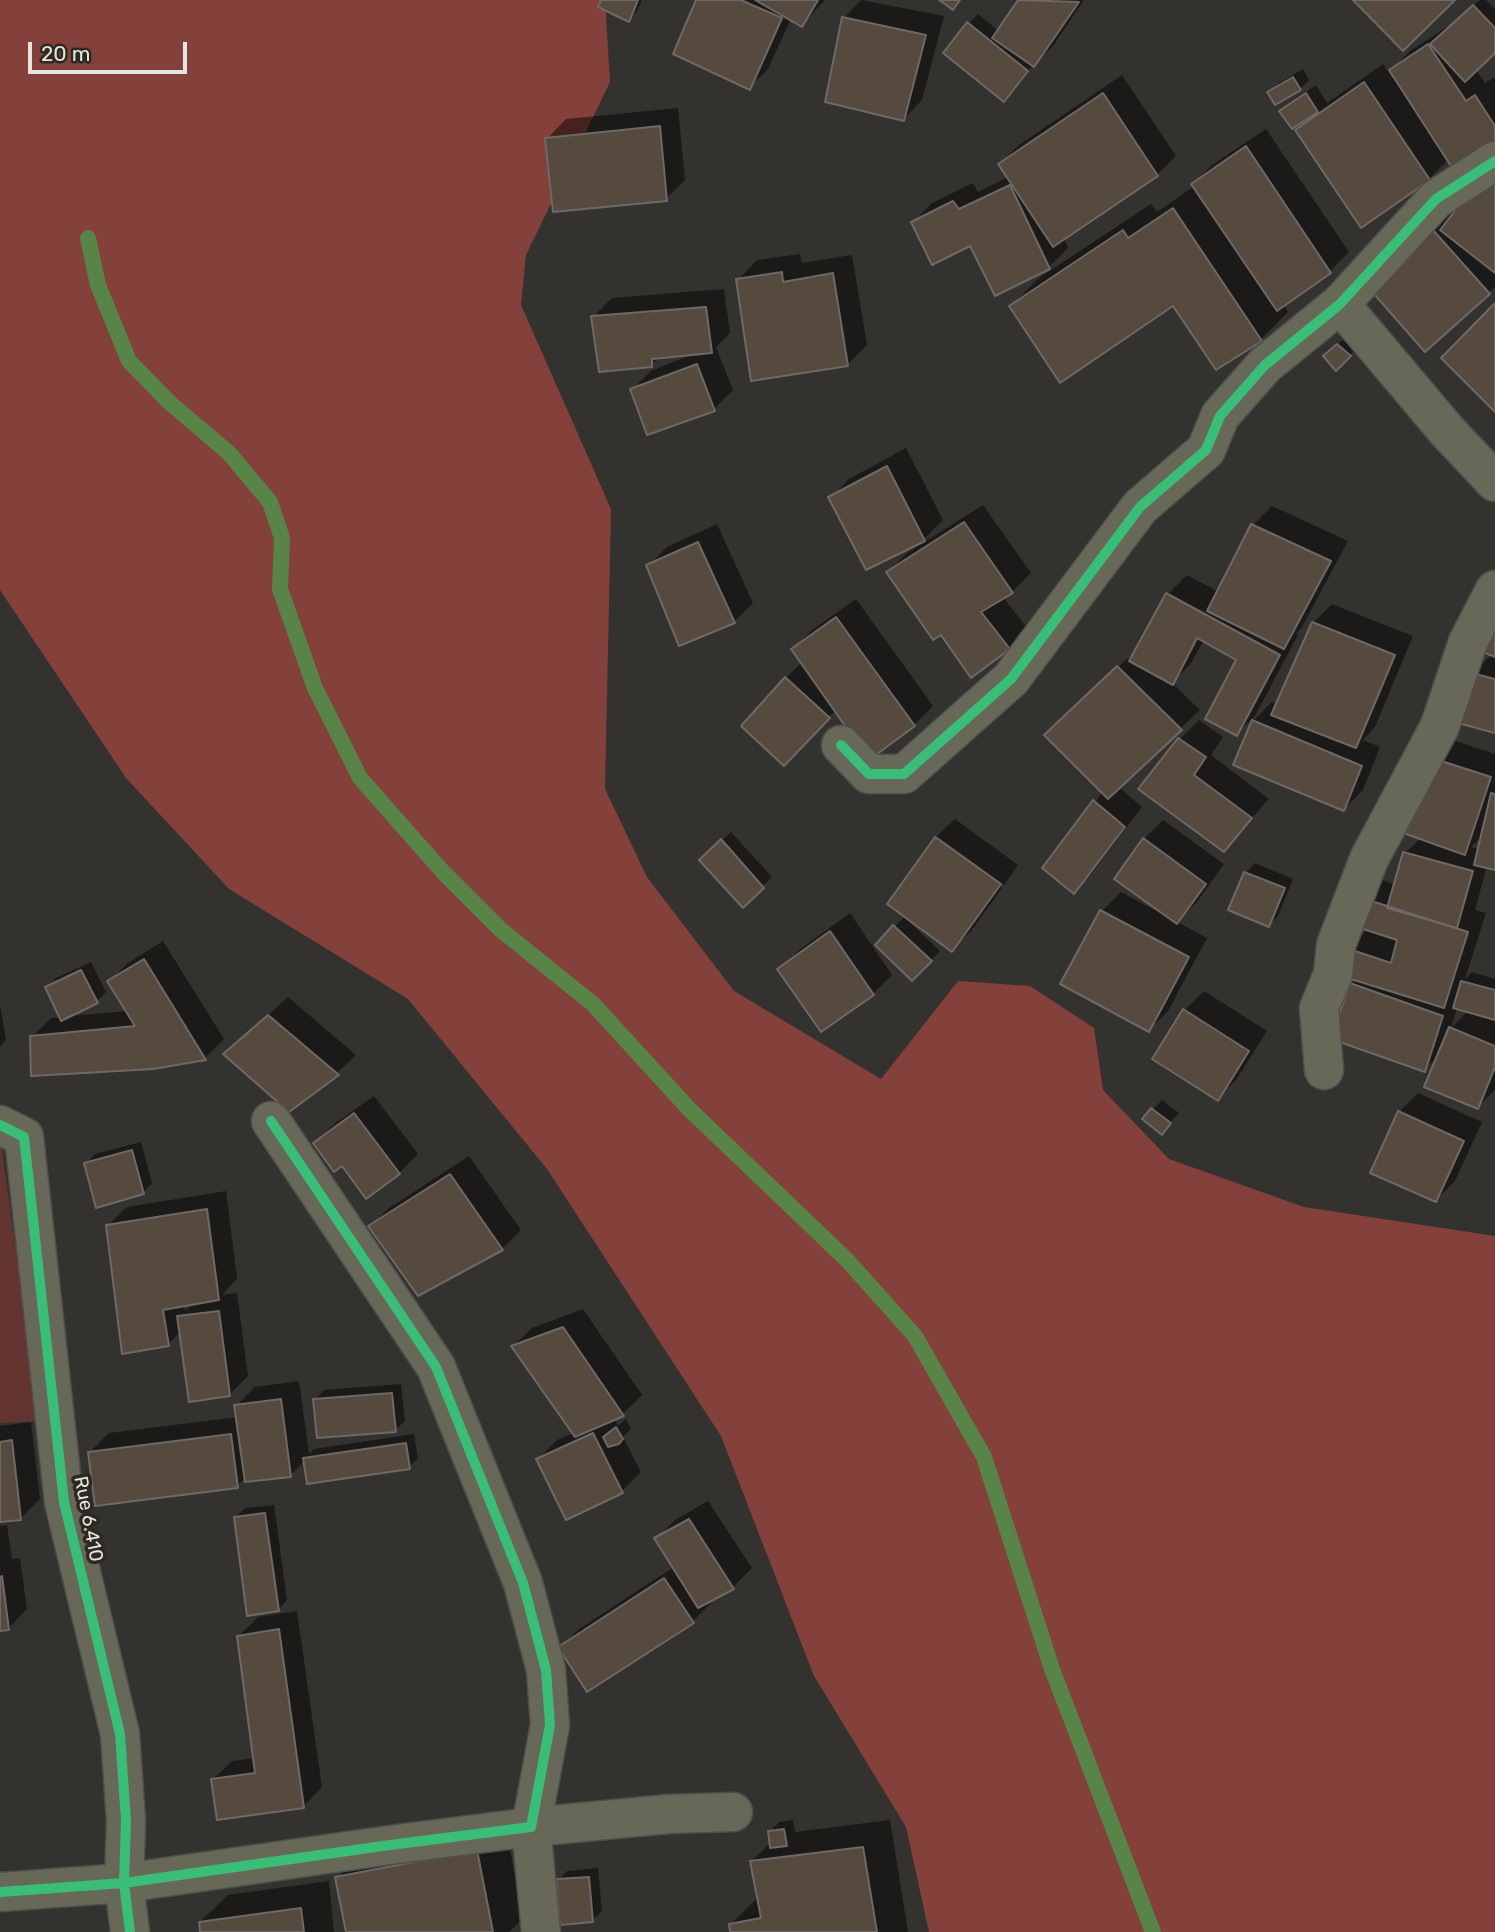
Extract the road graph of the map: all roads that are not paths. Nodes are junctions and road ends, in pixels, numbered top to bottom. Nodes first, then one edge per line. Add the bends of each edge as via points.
1 (1495, 161) edge
2 (1340, 304) junction
3 (1495, 482) edge
4 (1495, 590) edge
5 (841, 745) dead end
6 (1324, 1070) dead end
7 (271, 1121) dead end
8 (0, 1125) edge
9 (733, 1812) dead end
10 (531, 1827) junction
11 (124, 1883) junction
12 (0, 1892) edge
13 (130, 1932) edge
14 (541, 1932) edge

1 - 2 street via 1436,199
2 - 3 street
2 - 5 street via 1265,365 1220,416 1206,450 1140,507 1011,679 953,731 904,774 869,774
4 - 6 street via 1468,642 1440,726 1369,859 1336,945 1333,974 1319,1008
7 - 10 street via 436,1367 523,1583 546,1670 551,1725
8 - 11 street, Rue 6.410 via 24,1137 64,1502 120,1734 126,1821
9 - 10 street
10 - 11 street
10 - 14 street
11 - 12 street
11 - 13 street, Rue 6.410

